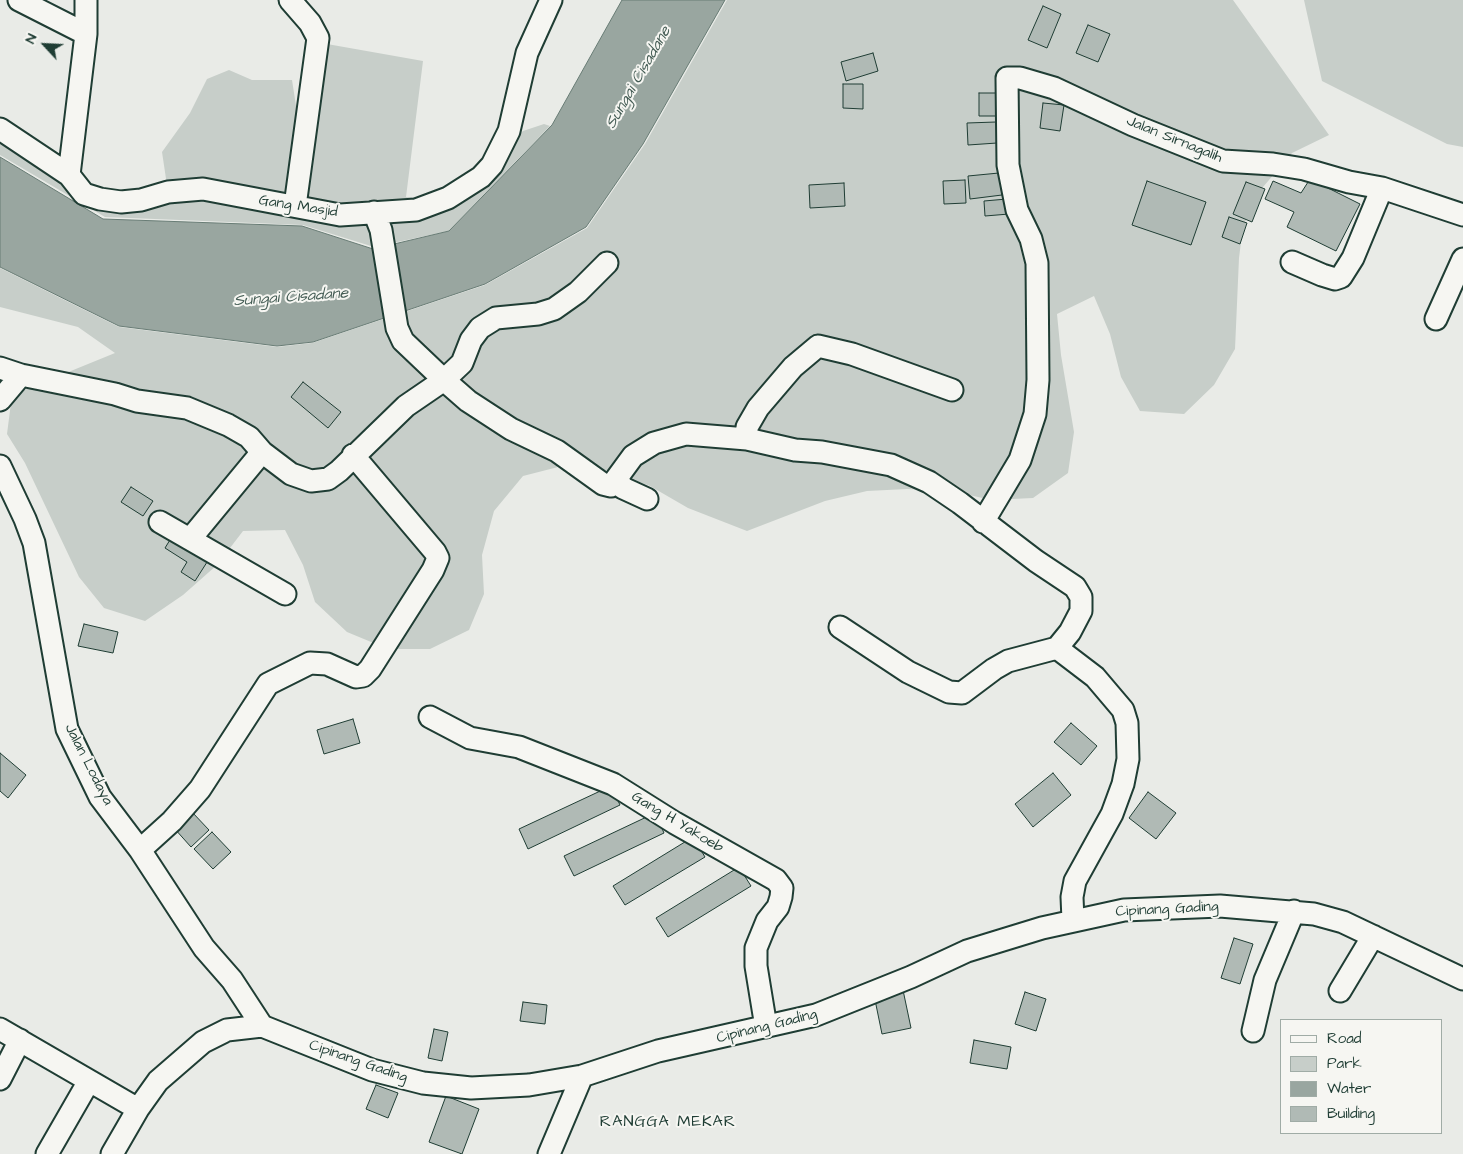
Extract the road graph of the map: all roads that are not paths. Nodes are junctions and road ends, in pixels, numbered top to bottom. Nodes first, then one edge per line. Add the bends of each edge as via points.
1 (19, 0) edge
2 (86, 0) edge
3 (290, 0) edge
4 (551, 0) edge
5 (86, 34) junction
6 (0, 129) edge
7 (69, 175) junction
8 (1382, 188) junction
9 (295, 206) junction
10 (1463, 215) edge
11 (378, 221) junction
12 (1463, 260) edge
13 (1292, 262) dead end
14 (607, 263) dead end
15 (1436, 319) dead end
16 (0, 368) edge
17 (21, 375) junction
18 (444, 380) junction
19 (952, 390) dead end
20 (0, 400) edge
21 (747, 439) junction
22 (262, 452) junction
23 (353, 455) junction
24 (0, 466) edge
25 (611, 486) junction
26 (647, 498) dead end
27 (160, 522) dead end
28 (983, 522) junction
29 (191, 538) junction
30 (285, 594) dead end
31 (840, 626) dead end
32 (1057, 648) junction
33 (430, 717) dead end
34 (140, 850) junction
35 (1294, 912) junction
36 (1073, 920) junction
37 (1373, 936) junction
38 (1463, 979) edge
39 (1340, 991) dead end
40 (262, 1026) junction
41 (766, 1027) junction
42 (0, 1029) edge
43 (1253, 1031) dead end
44 (20, 1040) junction
45 (582, 1076) junction
46 (0, 1079) edge
47 (89, 1081) junction
48 (138, 1109) junction
49 (48, 1154) edge
50 (112, 1154) edge
51 (550, 1154) edge

1 - 5 street
2 - 5 street
3 - 9 street via 318,38
4 - 11 street, Gang Masjid via 527,53 508,131 492,165 481,177 448,198
5 - 7 street
6 - 7 street, Gang Masjid
7 - 9 street, Gang Masjid via 84,194 121,202 168,192 203,189
8 - 10 street, Jalan Sirnagalih
8 - 13 street via 1353,258 1341,277 1335,279
8 - 28 street, Jalan Sirnagalih via 1304,169 1223,161 1133,125 1054,88 1020,78 1006,78 1008,166 1017,210 1031,239 1037,263 1038,380 1036,414 1020,460
9 - 11 street, Gang Masjid
11 - 18 street via 397,328 403,341
12 - 15 street
14 - 18 street via 578,292 554,309 496,318 480,328 462,362
16 - 17 street
17 - 20 street
17 - 22 street via 137,401 187,408 249,437
18 - 23 street via 406,406
18 - 25 street via 468,401 511,429 557,451 603,484
19 - 21 street via 852,354 818,346 793,367 758,408 747,427
21 - 25 street via 686,434 654,443 633,456
21 - 28 street via 891,465 929,482
22 - 23 street via 291,474 311,481 328,479
22 - 29 street
23 - 34 street via 436,552 438,558 433,570 363,676 356,677 327,664 310,662 268,684 200,789
24 - 34 street, Jalan Lodaya via 34,543 67,729 100,797
25 - 26 street via 617,479 623,488
27 - 29 street
28 - 32 street via 1075,587 1081,597 1081,611
29 - 30 street
31 - 32 street via 908,672 948,692 962,693 1008,661
32 - 36 street via 1094,677 1123,710 1128,742 1123,784 1112,814 1075,881
33 - 41 street, Gang H Yakoeb via 470,738 519,746 613,784 776,880 782,888 781,897 756,948
34 - 40 street, Jalan Lodaya via 204,948 232,980
35 - 36 street, Cipinang Gading via 1178,906 1124,910
35 - 37 street, Cipinang Gading via 1343,922
35 - 43 street via 1265,980
36 - 41 street, Cipinang Gading via 967,950 911,977 816,1015
37 - 38 street, Cipinang Gading
37 - 39 street
40 - 45 street, Cipinang Gading via 372,1070 423,1083 500,1088
40 - 48 street, Cipinang Gading via 227,1030 203,1042 158,1080
41 - 45 street, Cipinang Gading via 658,1051
42 - 44 street
44 - 46 street
44 - 47 street
45 - 51 street
47 - 48 street
47 - 49 street
48 - 50 street, Cipinang Gading

